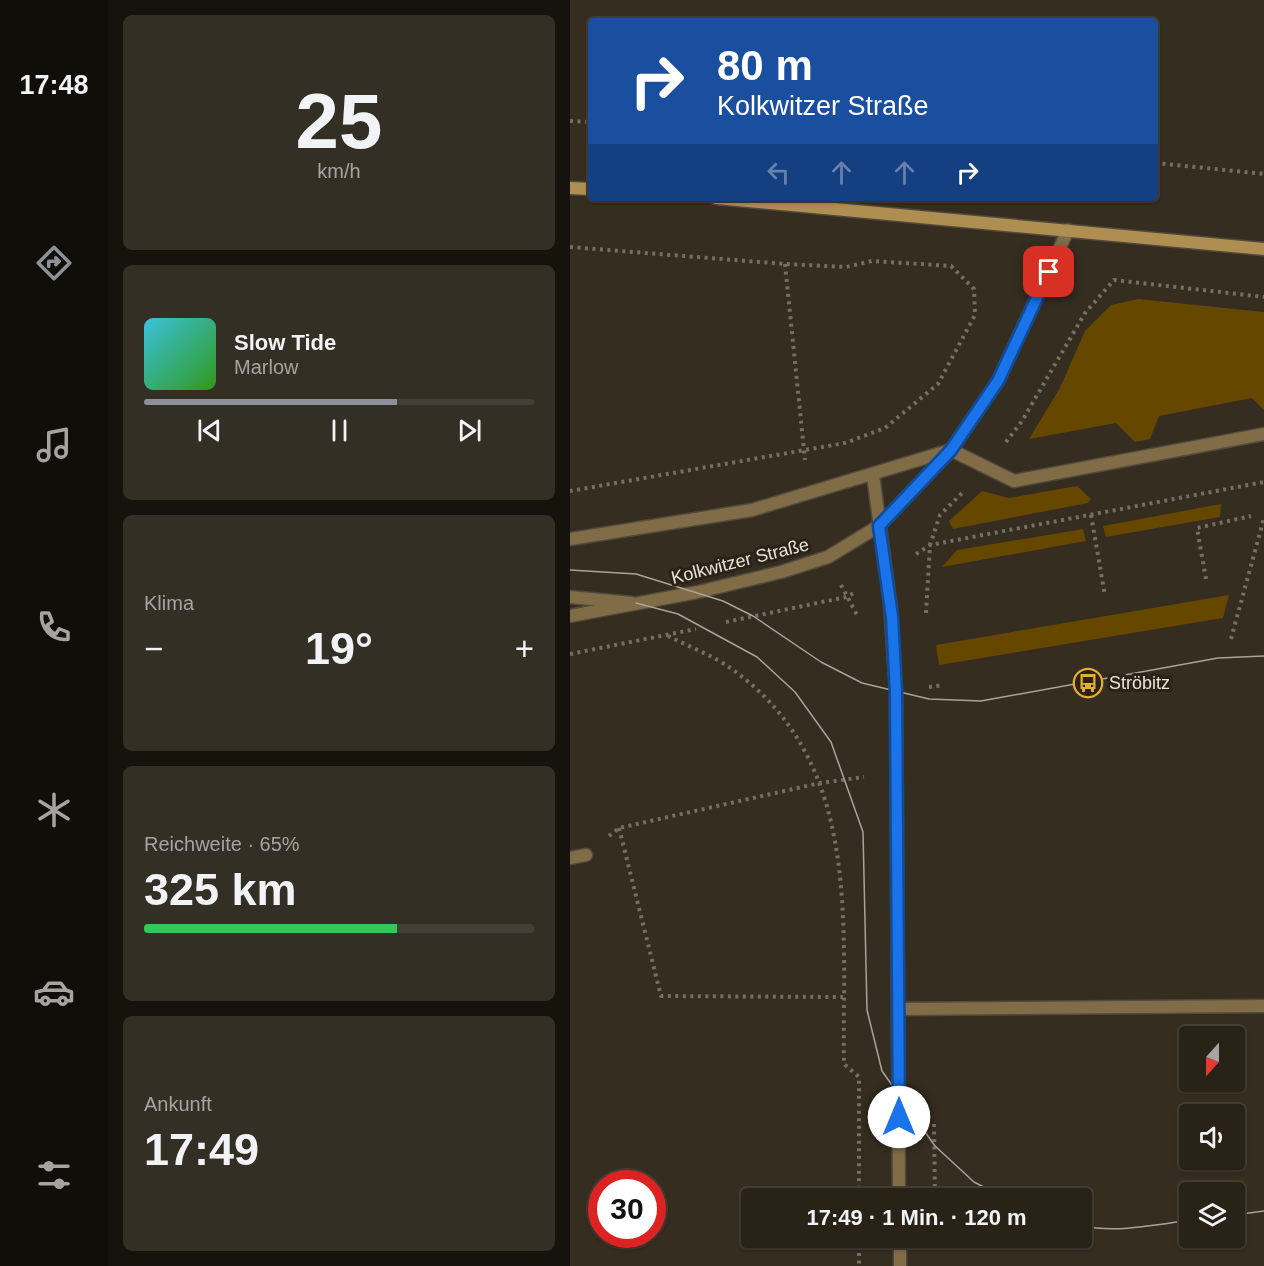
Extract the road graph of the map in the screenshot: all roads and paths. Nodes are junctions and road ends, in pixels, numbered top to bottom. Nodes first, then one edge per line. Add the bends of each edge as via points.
1 (570, 121) edge
2 (588, 122) edge
3 (1158, 163) edge
4 (1264, 174) edge
5 (570, 188) edge
6 (588, 189) edge
7 (749, 201) edge
8 (1068, 230) junction
9 (570, 248) edge
10 (1264, 249) edge
11 (785, 264) junction
12 (1264, 297) edge
13 (1264, 434) edge
14 (803, 450) junction
15 (951, 450) junction
16 (986, 468) junction
17 (873, 474) junction
18 (1264, 482) edge
19 (570, 491) edge
20 (1091, 515) junction
21 (1251, 516) dead end
22 (1264, 518) edge
23 (879, 526) junction
24 (570, 539) edge
25 (1206, 579) dead end
26 (570, 597) edge
27 (1105, 597) dead end
28 (636, 603) junction
29 (570, 616) edge
30 (668, 636) dead end
31 (1231, 639) dead end
32 (943, 686) dead end
33 (928, 687) dead end
34 (896, 772) junction
35 (820, 783) junction
36 (619, 828) junction
37 (586, 855) joint
38 (570, 858) edge
39 (843, 997) junction
40 (1264, 1006) edge
41 (898, 1009) junction
42 (859, 1188) edge
43 (899, 1188) edge
44 (859, 1248) edge
45 (900, 1248) edge
46 (859, 1266) edge
47 (900, 1266) edge

1 - 2 path
3 - 4 path
5 - 6 main road
7 - 8 main road
8 - 10 main road
8 - 15 street, Kolkwitzer Straße via 998,381
9 - 11 path
11 - 14 path
11 - 14 path via 846,267 873,261 951,266 974,289 975,315 938,384 885,428 845,443
12 - 16 path via 1114,280 1085,313 1022,421
13 - 16 street via 1014,481
14 - 19 path
15 - 16 street
15 - 17 street
15 - 23 street, Kolkwitzer Straße
16 - 20 path via 940,515 930,544
17 - 23 street
17 - 24 street via 752,510
18 - 20 path
20 - 27 path
21 - 25 path via 1197,528
22 - 31 path
23 - 28 street, Kolkwitzer Straße via 828,557 781,572
23 - 34 street via 893,632
26 - 28 street
28 - 29 street, Kolkwitzer Straße
30 - 35 path via 729,667 771,704 800,741
32 - 33 path
34 - 35 path
34 - 41 street
35 - 36 path
35 - 39 path via 840,859
36 - 37 path
36 - 39 path via 661,996
37 - 38 street
39 - 42 path via 844,1064 859,1077
40 - 41 street
41 - 43 street
44 - 46 path
45 - 47 street

